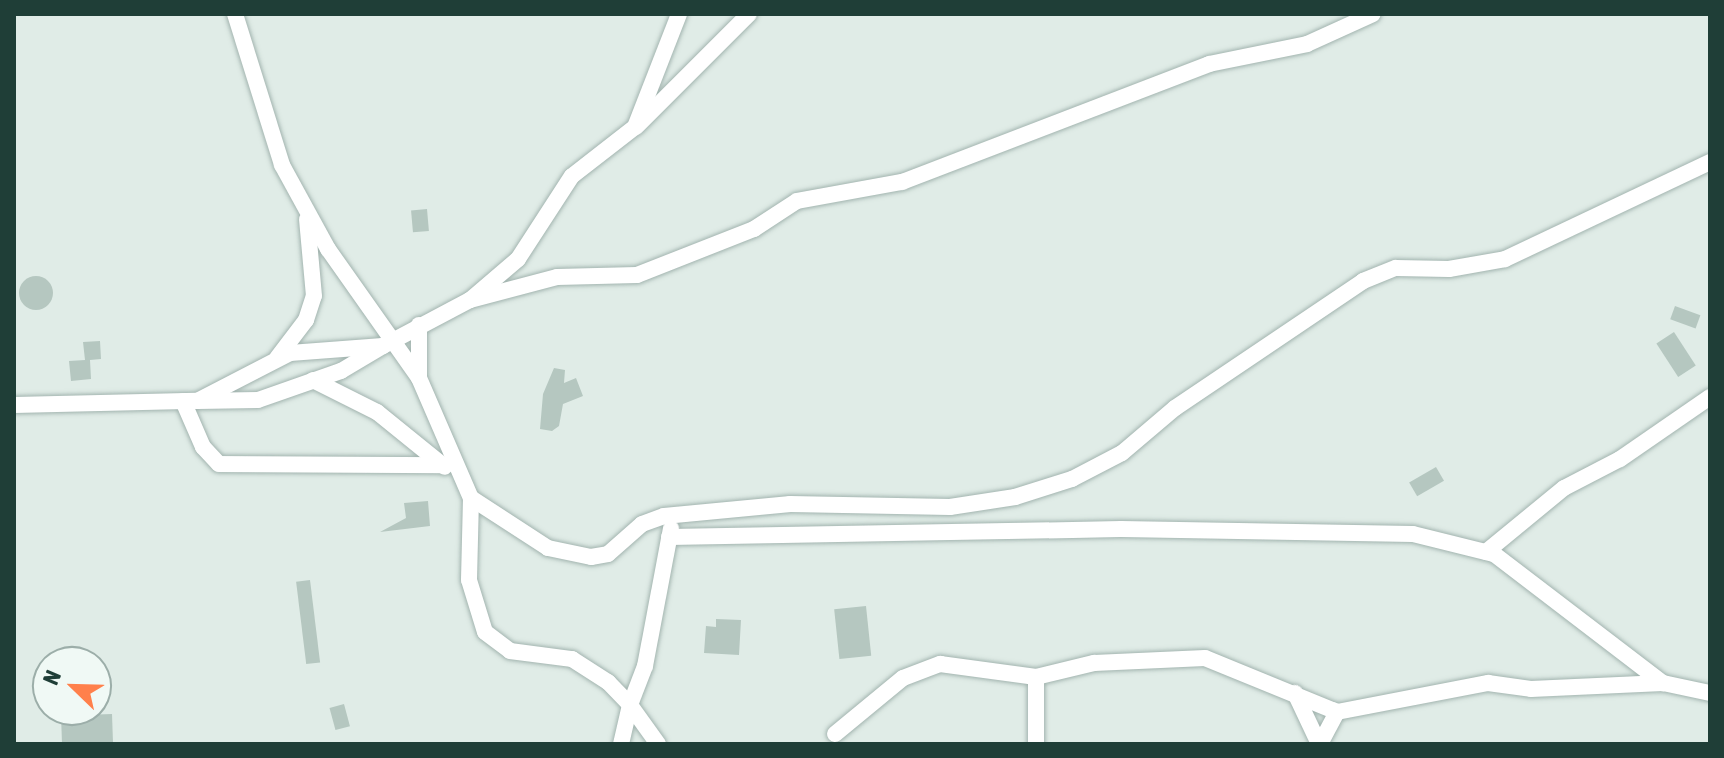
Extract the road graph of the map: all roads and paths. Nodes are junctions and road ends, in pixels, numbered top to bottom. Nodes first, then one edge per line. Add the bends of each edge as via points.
1 (235, 14) edge
2 (679, 14) edge
3 (749, 14) edge
4 (1373, 14) edge
5 (635, 127) junction
6 (1710, 162) edge
7 (306, 210) junction
8 (470, 300) junction
9 (419, 325) junction
10 (387, 344) junction
11 (277, 358) junction
12 (419, 378) junction
13 (313, 380) junction
14 (1710, 397) edge
15 (190, 401) junction
16 (14, 405) edge
17 (442, 465) junction
18 (457, 475) junction
19 (471, 498) junction
20 (674, 515) junction
21 (669, 537) junction
22 (1486, 552) junction
23 (1036, 677) junction
24 (1663, 683) junction
25 (1295, 693) junction
26 (1710, 693) edge
27 (630, 705) junction
28 (1337, 712) junction
29 (831, 741) edge
30 (621, 744) edge
31 (658, 744) edge
32 (1036, 744) edge
33 (1319, 744) edge

1 - 7 street via 282,165
2 - 5 street
3 - 5 street
4 - 8 street via 1307,44 1209,64 902,182 797,201 754,229 637,275 557,277
5 - 8 street via 572,176 532,243
6 - 20 street via 1505,259 1449,269 1396,268 1363,281 1175,408 1122,453 1072,479 974,505 790,504
7 - 10 street
7 - 11 street via 314,296 306,320
8 - 9 street
9 - 10 street
9 - 12 street
10 - 11 street
10 - 12 street
10 - 13 street
11 - 15 street
12 - 18 street
13 - 15 street via 247,402
13 - 17 street via 377,412
14 - 22 street via 1620,459 1564,488
15 - 16 street
15 - 17 street via 203,447 219,464
17 - 18 street
18 - 19 street
19 - 20 street via 566,555 608,554 642,524
19 - 27 street via 469,580 485,632 510,651 572,659
20 - 21 street
21 - 22 street via 1274,530 1413,534
21 - 27 street via 645,666
22 - 24 street via 1518,570
23 - 25 street via 1094,663 1205,658
23 - 29 street via 940,664 903,678
23 - 32 street
24 - 26 street
24 - 28 street via 1531,689 1488,683
25 - 28 street
25 - 33 street
27 - 30 street
27 - 31 street
28 - 33 street

